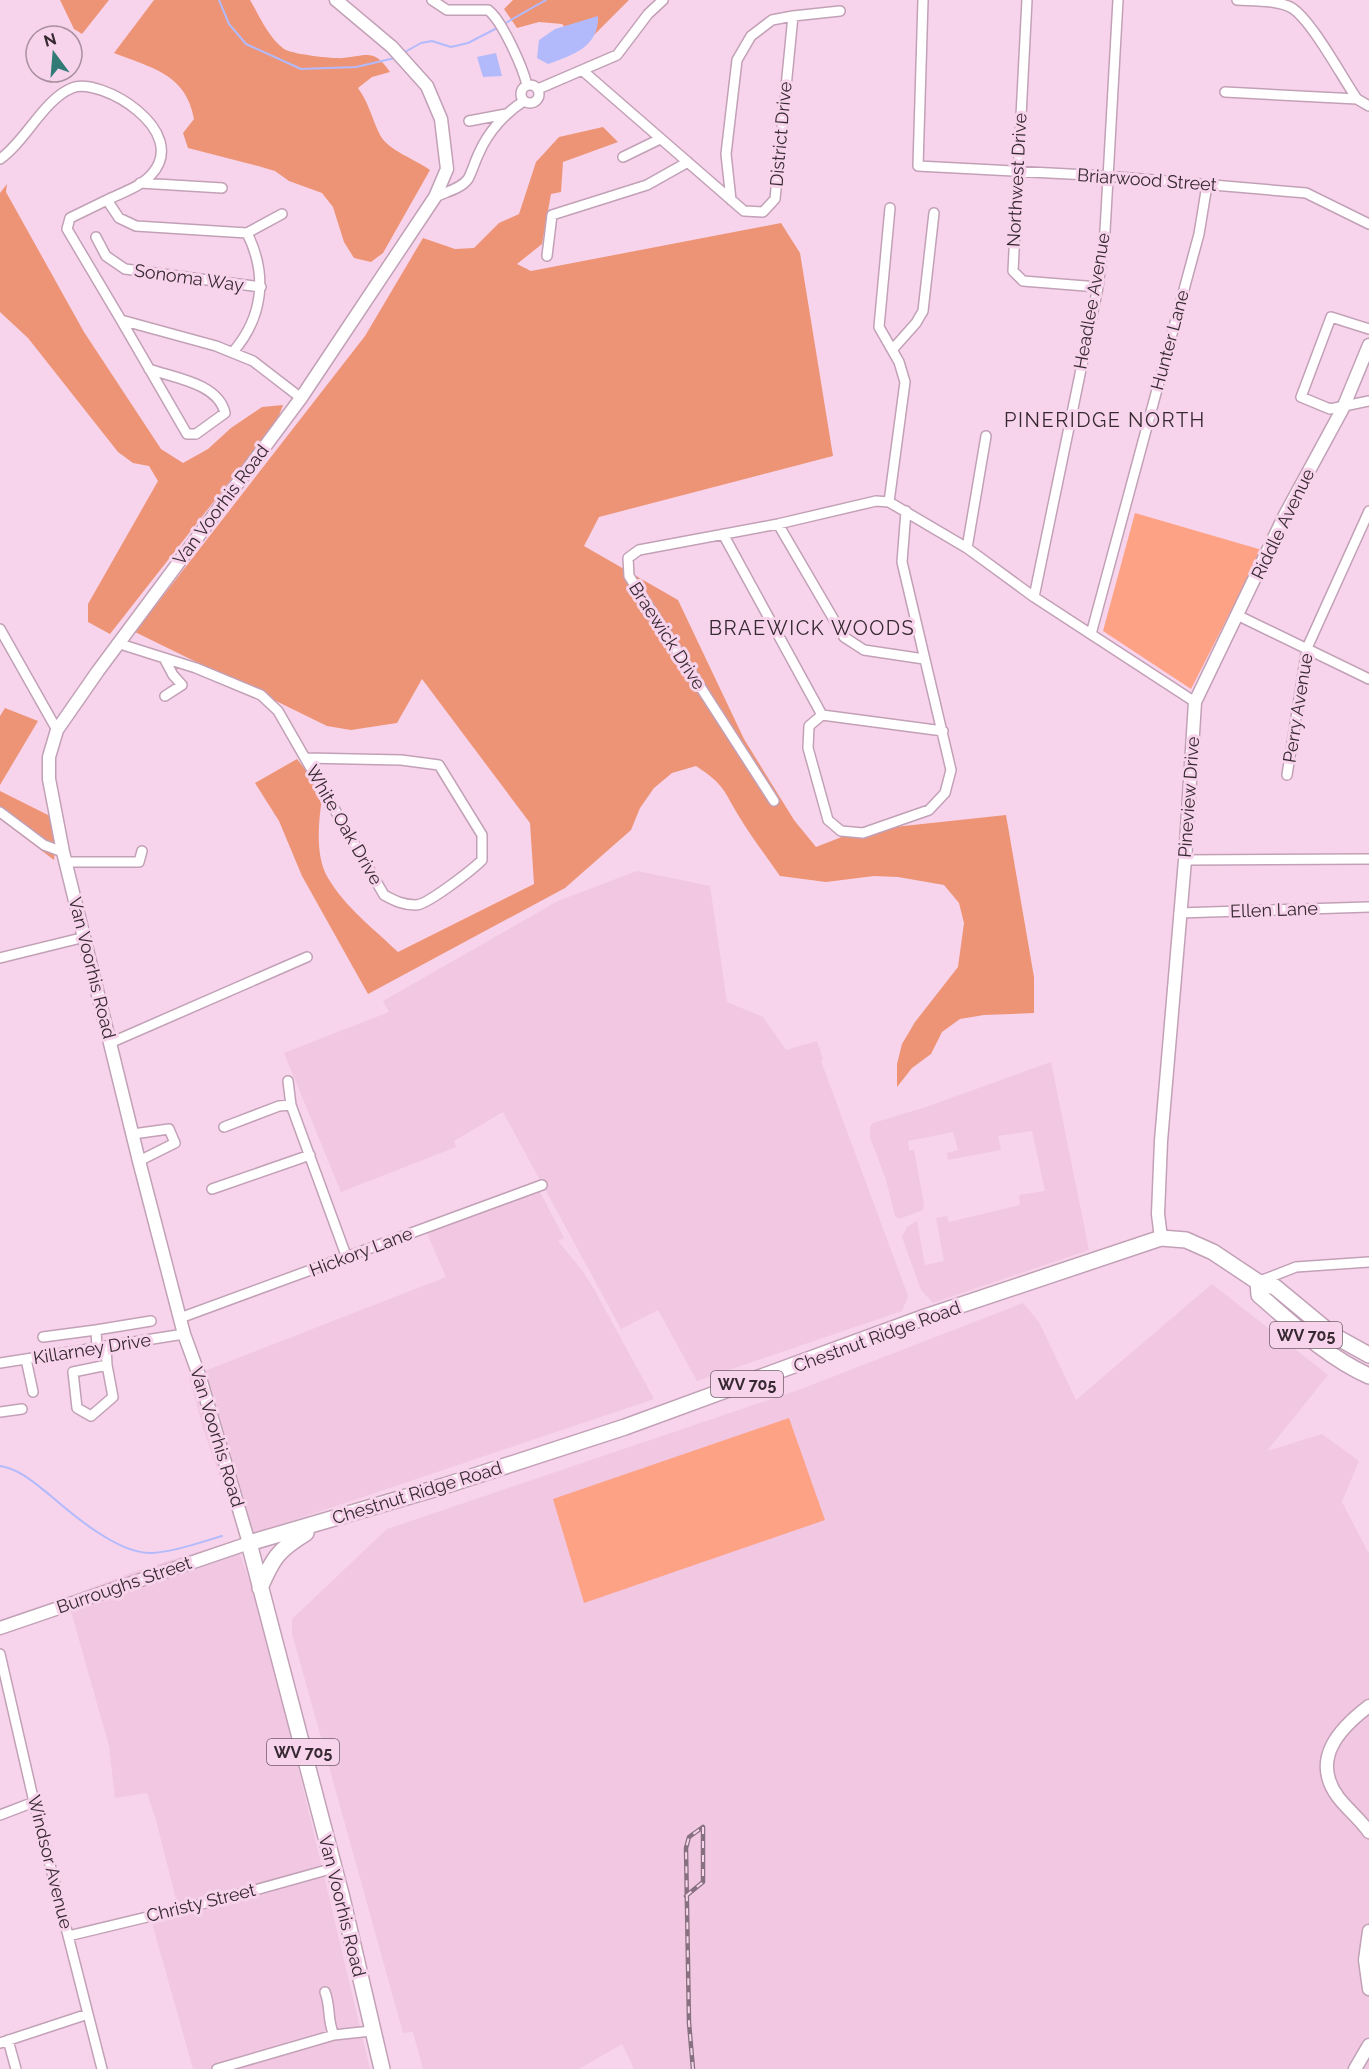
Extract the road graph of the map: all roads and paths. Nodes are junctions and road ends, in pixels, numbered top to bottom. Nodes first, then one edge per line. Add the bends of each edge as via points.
1 (336, 0) edge
2 (432, 0) edge
3 (663, 0) edge
4 (923, 0) edge
5 (1027, 0) edge
6 (1118, 0) edge
7 (1238, 0) edge
8 (840, 11) dead end
9 (793, 16) junction
10 (583, 71) junction
11 (527, 85) junction
12 (538, 89) junction
13 (1225, 92) dead end
14 (1357, 99) junction
15 (524, 101) junction
16 (1369, 105) edge
17 (506, 114) junction
18 (469, 121) dead end
19 (660, 139) junction
20 (623, 157) dead end
21 (0, 159) edge
22 (687, 162) junction
23 (1017, 172) junction
24 (1107, 176) junction
25 (140, 183) junction
26 (1207, 185) junction
27 (222, 188) dead end
28 (435, 197) junction
29 (107, 200) junction
30 (731, 200) junction
31 (890, 208) dead end
32 (934, 213) dead end
33 (282, 214) dead end
34 (1369, 224) edge
35 (247, 233) junction
36 (96, 237) dead end
37 (546, 256) dead end
38 (261, 287) junction
39 (1098, 287) junction
40 (120, 320) junction
41 (1369, 329) edge
42 (1369, 345) edge
43 (892, 350) junction
44 (233, 352) junction
45 (149, 369) junction
46 (301, 398) junction
47 (1369, 400) edge
48 (1343, 408) junction
49 (986, 436) dead end
50 (889, 502) junction
51 (1369, 510) edge
52 (906, 511) junction
53 (778, 524) junction
54 (723, 534) junction
55 (967, 548) junction
56 (1034, 597) junction
57 (1239, 616) junction
58 (0, 629) edge
59 (1091, 634) junction
60 (117, 643) junction
61 (1307, 648) junction
62 (164, 658) junction
63 (924, 659) junction
64 (1369, 679) edge
65 (165, 696) dead end
66 (1195, 702) junction
67 (822, 715) junction
68 (57, 730) junction
69 (944, 731) junction
70 (305, 758) junction
71 (1287, 775) dead end
72 (774, 801) dead end
73 (2, 816) edge
74 (142, 851) dead end
75 (64, 857) junction
76 (1185, 860) junction
77 (1369, 860) edge
78 (1369, 907) edge
79 (1179, 913) junction
80 (85, 937) junction
81 (307, 957) dead end
82 (0, 958) edge
83 (110, 1043) junction
84 (288, 1081) dead end
85 (291, 1105) junction
86 (224, 1127) dead end
87 (133, 1134) junction
88 (310, 1155) junction
89 (139, 1161) junction
90 (542, 1185) dead end
91 (212, 1189) dead end
92 (1161, 1238) junction
93 (347, 1258) junction
94 (1369, 1262) edge
95 (1258, 1282) junction
96 (180, 1318) junction
97 (152, 1321) dead end
98 (96, 1330) junction
99 (184, 1334) junction
100 (43, 1337) dead end
101 (102, 1347) junction
102 (1369, 1355) edge
103 (27, 1359) junction
104 (0, 1363) edge
105 (107, 1365) junction
106 (1369, 1376) edge
107 (33, 1392) dead end
108 (21, 1408) dead end
109 (0, 1412) edge
110 (322, 1523) junction
111 (249, 1544) junction
112 (260, 1588) junction
113 (0, 1628) edge
114 (0, 1654) edge
115 (1369, 1706) edge
116 (34, 1802) junction
117 (0, 1815) edge
118 (1369, 1832) edge
119 (334, 1868) junction
120 (1369, 1932) edge
121 (68, 1936) junction
122 (1369, 1989) edge
123 (325, 1992) dead end
124 (88, 2014) junction
125 (371, 2031) junction
126 (334, 2035) junction
127 (4, 2042) edge
128 (1369, 2046) edge
129 (16, 2069) edge
130 (102, 2069) edge
131 (217, 2069) edge
132 (381, 2069) edge
133 (1355, 2069) edge

1 - 28 street, Van Voorhis Road via 399,55 427,86 441,119 447,169
2 - 11 street via 447,10 492,13
3 - 10 street via 617,55
4 - 23 street, Briarwood Street via 918,166
5 - 23 street, Northwest Drive
6 - 24 street, Headlee Avenue
7 - 14 street via 1292,7
8 - 9 street
9 - 30 street via 772,20 751,36 737,60 726,154
9 - 30 street, District Drive via 775,199 763,212 744,211
10 - 12 street
10 - 19 street, District Drive
11 - 12 street
11 - 15 street via 521,92
12 - 15 street via 537,100
13 - 14 street
14 - 16 street
15 - 17 street
17 - 18 street
17 - 28 street via 480,150 467,179
19 - 20 street
19 - 22 street, District Drive
21 - 25 street via 64,92 80,86 93,87 137,110 157,131 162,145 159,163 152,175
22 - 30 street, District Drive
22 - 37 street via 647,185 552,215
23 - 24 street, Briarwood Street
23 - 39 street, Northwest Drive via 1012,271 1023,281
24 - 26 street, Briarwood Street
24 - 39 street, Headlee Avenue
25 - 27 street
25 - 29 street
26 - 34 street, Briarwood Street via 1305,193
26 - 59 street, Hunter Lane via 1199,234
28 - 46 street, Van Voorhis Road
29 - 35 street via 119,218 136,226
29 - 40 street via 70,218 68,229
31 - 43 street via 879,327
32 - 43 street via 923,311
33 - 35 street
35 - 38 street via 257,258
36 - 38 street, Sonoma Way via 106,256 125,269
38 - 44 street via 253,323
39 - 56 street, Headlee Avenue
40 - 44 street
40 - 45 street
41 - 48 street via 1331,317 1301,397 1330,409
42 - 48 street, Riddle Avenue
43 - 50 street via 905,382
44 - 46 street via 253,361
45 - 45 street via 187,434 196,434 225,413 223,403 210,390
46 - 60 street, Van Voorhis Road
47 - 48 street
48 - 57 street, Riddle Avenue via 1285,515
49 - 55 street
50 - 52 street
50 - 53 street, Braewick Drive via 876,501
51 - 61 street, Perry Avenue
52 - 55 street
52 - 63 street via 902,562
53 - 54 street, Braewick Drive
53 - 63 street via 844,637 864,650
54 - 67 street
54 - 72 street, Braewick Drive via 639,550 628,558 629,576
55 - 56 street
56 - 59 street
57 - 61 street
57 - 66 street, Riddle Avenue
58 - 68 street
59 - 66 street
60 - 62 street, White Oak Drive
60 - 68 street, Van Voorhis Road
61 - 64 street
61 - 71 street, Perry Avenue
62 - 65 street via 182,685
62 - 70 street, White Oak Drive via 261,695 278,711
63 - 69 street
66 - 76 street, Pineview Drive
67 - 69 street
67 - 69 street via 809,726 808,748 828,820 841,831 863,832 929,810 945,793 951,770
68 - 75 street, Van Voorhis Road via 49,757 49,779
70 - 70 street, White Oak Drive via 384,896 399,904 418,905 471,872 482,860 482,835 439,765 401,760
73 - 75 street
74 - 75 street via 139,862
75 - 80 street, Van Voorhis Road
76 - 77 street
76 - 79 street, Pineview Drive
78 - 79 street, Ellen Lane
79 - 92 street, Pineview Drive via 1161,1141
80 - 82 street
80 - 83 street, Van Voorhis Road
81 - 83 street
83 - 87 street, Van Voorhis Road
84 - 85 street
85 - 86 street
85 - 88 street
87 - 89 street, Van Voorhis Road
87 - 89 street via 169,1129 175,1143
88 - 91 street
88 - 93 street
89 - 96 street, Van Voorhis Road
90 - 93 street, Hickory Lane
92 - 95 main road, Chestnut Ridge Road / WV 705 via 1200,1245
92 - 110 main road, Chestnut Ridge Road / WV 705 via 925,1317 665,1414
93 - 96 street, Hickory Lane
94 - 95 street via 1296,1267
95 - 102 main road, Chestnut Ridge Road / WV 705 via 1275,1287 1333,1335
95 - 106 main road, Chestnut Ridge Road / WV 705 via 1259,1295 1326,1352
96 - 99 street, Van Voorhis Road
97 - 98 street
98 - 100 street
98 - 101 street
99 - 101 street, Killarney Drive
99 - 111 street, Van Voorhis Road
101 - 103 street, Killarney Drive
101 - 105 street
103 - 104 street, Killarney Drive
103 - 107 street
105 - 105 street via 73,1372 77,1408 91,1416 113,1397
108 - 109 street
110 - 111 main road, Chestnut Ridge Road / WV 705
110 - 112 main road via 274,1556
111 - 112 main road, Van Voorhis Road / WV 705
111 - 113 street, Burroughs Street
112 - 119 main road, Van Voorhis Road / WV 705
114 - 116 street, Windsor Avenue
115 - 118 street via 1337,1735 1330,1746 1327,1764 1337,1796
116 - 117 street
116 - 121 street, Windsor Avenue
119 - 121 street, Christy Street
119 - 125 main road, Van Voorhis Road / WV 705
120 - 122 street via 1365,1960
121 - 124 street, Windsor Avenue
123 - 126 street via 330,2003 328,2023
124 - 127 street
124 - 130 street, Windsor Avenue
125 - 126 street
125 - 132 main road, Van Voorhis Road / WV 705
126 - 131 street via 233,2059
127 - 129 street
128 - 133 street

